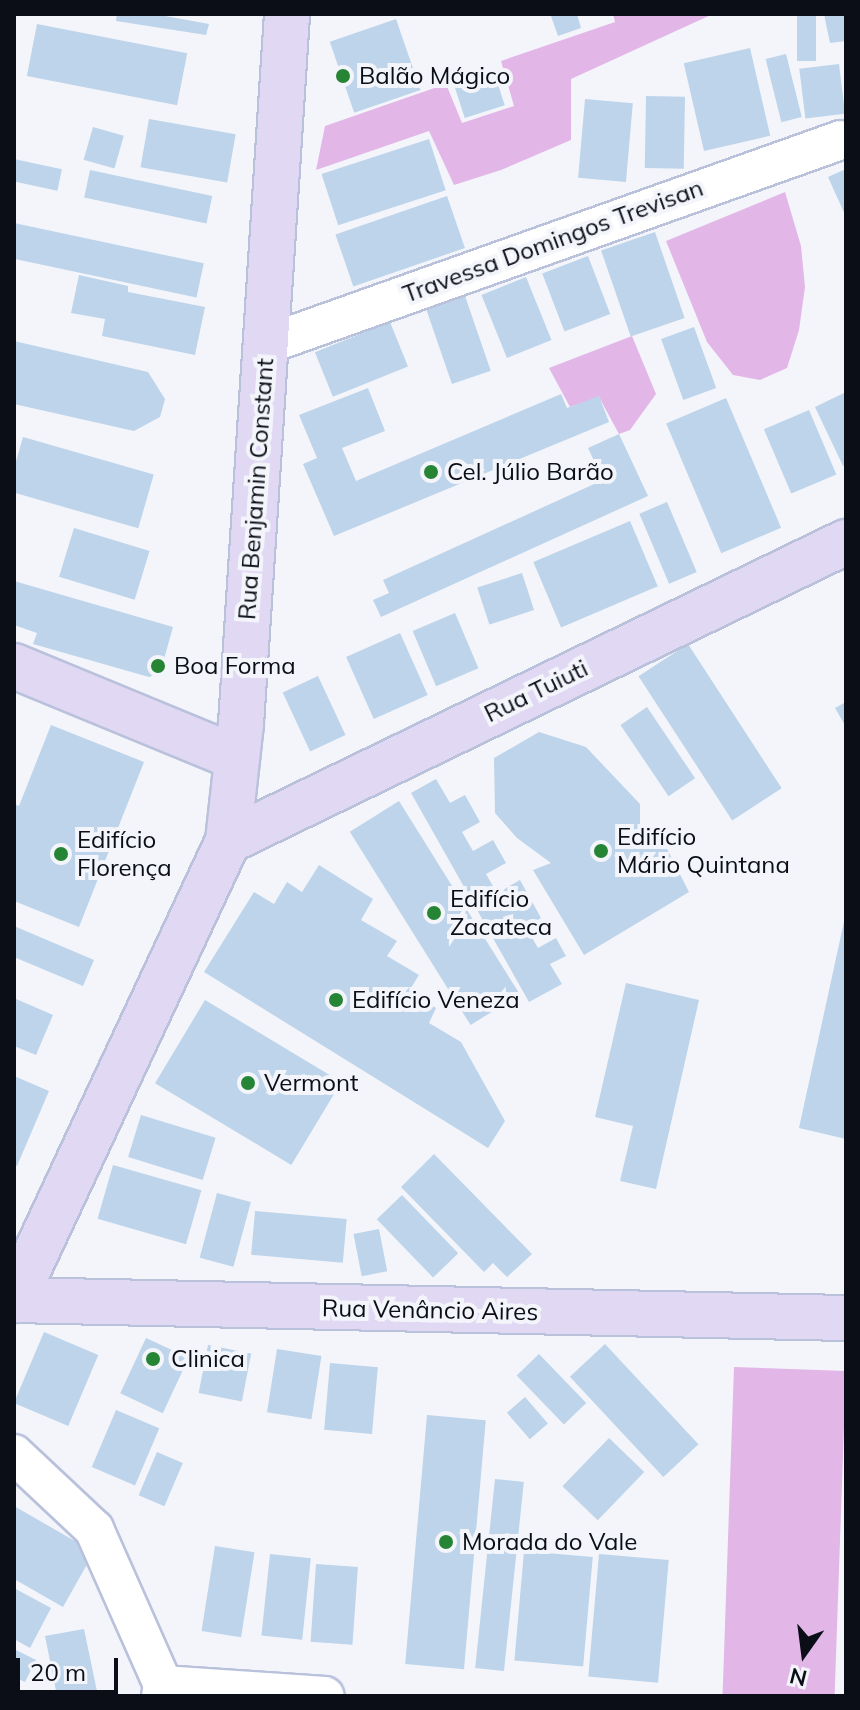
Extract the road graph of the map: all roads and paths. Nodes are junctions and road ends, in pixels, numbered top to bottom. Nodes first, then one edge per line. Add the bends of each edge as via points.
1 (287, 14) edge
2 (841, 140) dead end
3 (265, 345) junction
4 (846, 542) edge
5 (14, 666) edge
6 (237, 758) junction
7 (228, 841) junction
8 (14, 1300) edge
9 (846, 1318) edge
10 (14, 1454) edge
11 (162, 1690) edge
12 (325, 1696) edge

1 - 3 street, Rua Benjamin Constant
2 - 3 street, Travessa Domingos Trevisan
3 - 6 street, Rua Benjamin Constant
4 - 7 street, Rua Tuiuti
5 - 6 street
6 - 7 street, Rua Benjamin Constant
7 - 8 street, Rua Benjamin Constant
8 - 9 street, Rua Venâncio Aires
10 - 11 street via 94,1529
11 - 12 street

